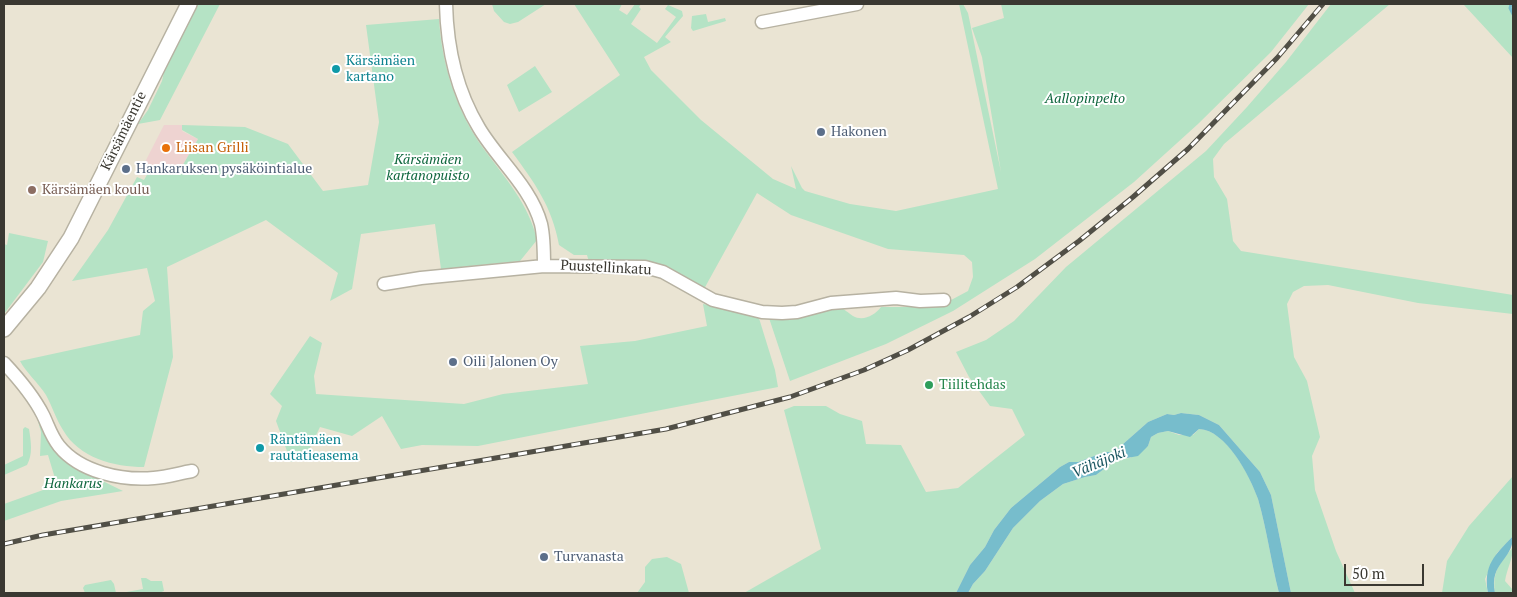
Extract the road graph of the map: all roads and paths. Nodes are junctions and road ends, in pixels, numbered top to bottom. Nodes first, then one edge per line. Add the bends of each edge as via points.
1 (189, 4) edge
2 (446, 4) edge
3 (857, 4) edge
4 (762, 22) dead end
5 (544, 266) junction
6 (384, 284) dead end
7 (944, 300) dead end
8 (4, 330) edge
9 (4, 362) edge
10 (192, 471) dead end

1 - 8 street, Kärsämäentie via 71,238 38,288
2 - 5 street, Puustellinkatu via 448,44 458,82 479,127 533,202 541,225
3 - 4 street
5 - 6 street
5 - 7 street, Puustellinkatu via 645,267 663,272 718,302 762,312 797,312 831,303 896,298
9 - 10 street via 33,397 59,446 77,461 123,477 154,478

